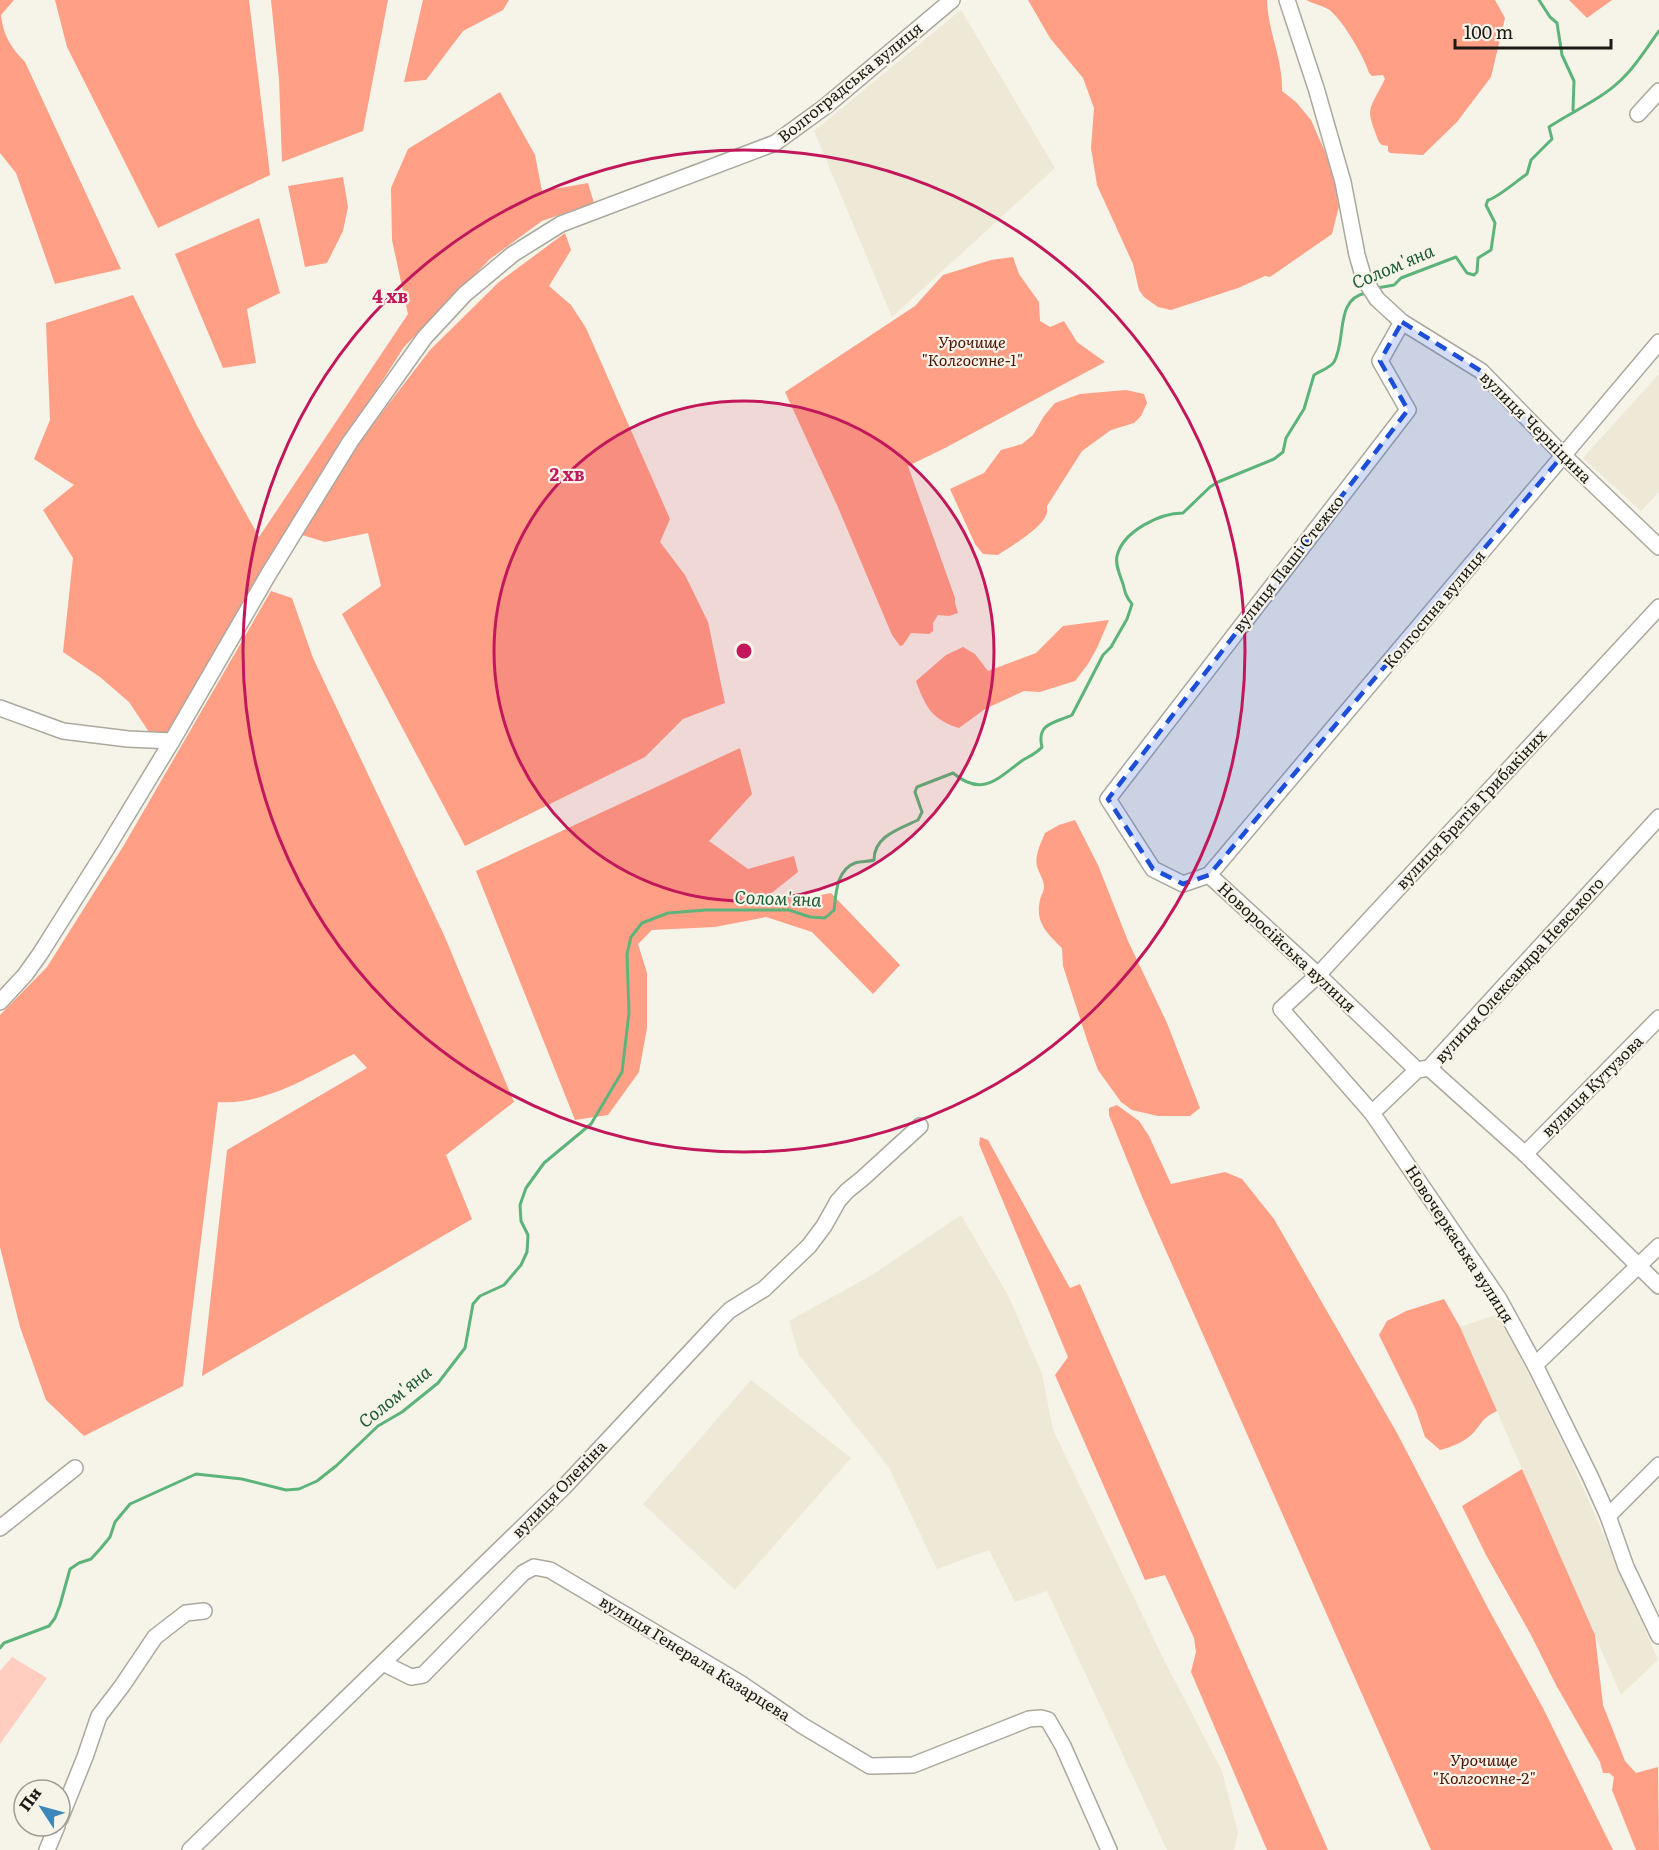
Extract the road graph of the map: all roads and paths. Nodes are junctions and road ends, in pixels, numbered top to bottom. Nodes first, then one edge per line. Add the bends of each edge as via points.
1 (952, 0) edge
2 (1287, 0) edge
3 (1659, 91) edge
4 (1638, 114) dead end
5 (1402, 322) junction
6 (1659, 342) edge
7 (1563, 455) junction
8 (1659, 547) edge
9 (1659, 607) edge
10 (0, 708) edge
11 (172, 741) junction
12 (1108, 799) joint
13 (1659, 817) edge
14 (1209, 875) junction
15 (1318, 975) junction
16 (0, 1002) edge
17 (1281, 1009) joint
18 (1659, 1018) edge
19 (1423, 1069) junction
20 (1372, 1113) junction
21 (921, 1126) dead end
22 (1525, 1154) junction
23 (1659, 1246) edge
24 (1639, 1267) junction
25 (1659, 1286) edge
26 (1535, 1365) junction
27 (1659, 1465) edge
28 (75, 1468) dead end
29 (1608, 1516) junction
30 (0, 1528) edge
31 (204, 1611) dead end
32 (1659, 1636) edge
33 (383, 1663) junction
34 (72, 1789) edge
35 (190, 1850) edge
36 (1109, 1850) edge

1 - 11 street, Волгоградська вулиця via 826,106 775,143 561,224 513,254 465,294 425,337 350,441
2 - 5 street, вулиця Черніцина via 1343,182 1364,279 1377,299
3 - 4 street
5 - 7 street, вулиця Черніцина via 1481,371
5 - 12 street, вулиця Паші Стежко via 1380,361 1407,410
6 - 7 street, Колгоспна вулиця
7 - 8 street, вулиця Черніцина
7 - 14 street, Колгоспна вулиця
9 - 15 street, вулиця Братів Грибакіних
10 - 11 street via 63,731
11 - 16 street, Волгоградська вулиця via 40,954
12 - 14 street, Новоросійська вулиця via 1153,869 1182,884
13 - 19 street, вулиця Олександра Невського
14 - 15 street, Новоросійська вулиця
15 - 17 street, вулиця Братів Грибакіних
15 - 19 street, Новоросійська вулиця
17 - 20 street, Новочеркаська вулиця
18 - 22 street, вулиця Кутузова
19 - 20 street, вулиця Олександра Невського
19 - 22 street, Новоросійська вулиця
20 - 26 street, Новочеркаська вулиця via 1499,1299
21 - 33 street, вулиця Оленіна via 847,1191 809,1246 764,1289 730,1310 564,1487
22 - 24 street, Новоросійська вулиця
23 - 24 street
24 - 25 street, Новоросійська вулиця
24 - 26 street
26 - 29 street, Новочеркаська вулиця
27 - 29 street
28 - 30 street
29 - 32 street, Новочеркаська вулиця via 1626,1567
31 - 34 street via 186,1613 155,1637 99,1716
33 - 35 street, вулиця Оленіна
33 - 36 street, вулиця Генерала Казарцева via 411,1677 423,1675 523,1573 534,1567 550,1570 734,1679 870,1767 913,1765 1029,1719 1048,1720

